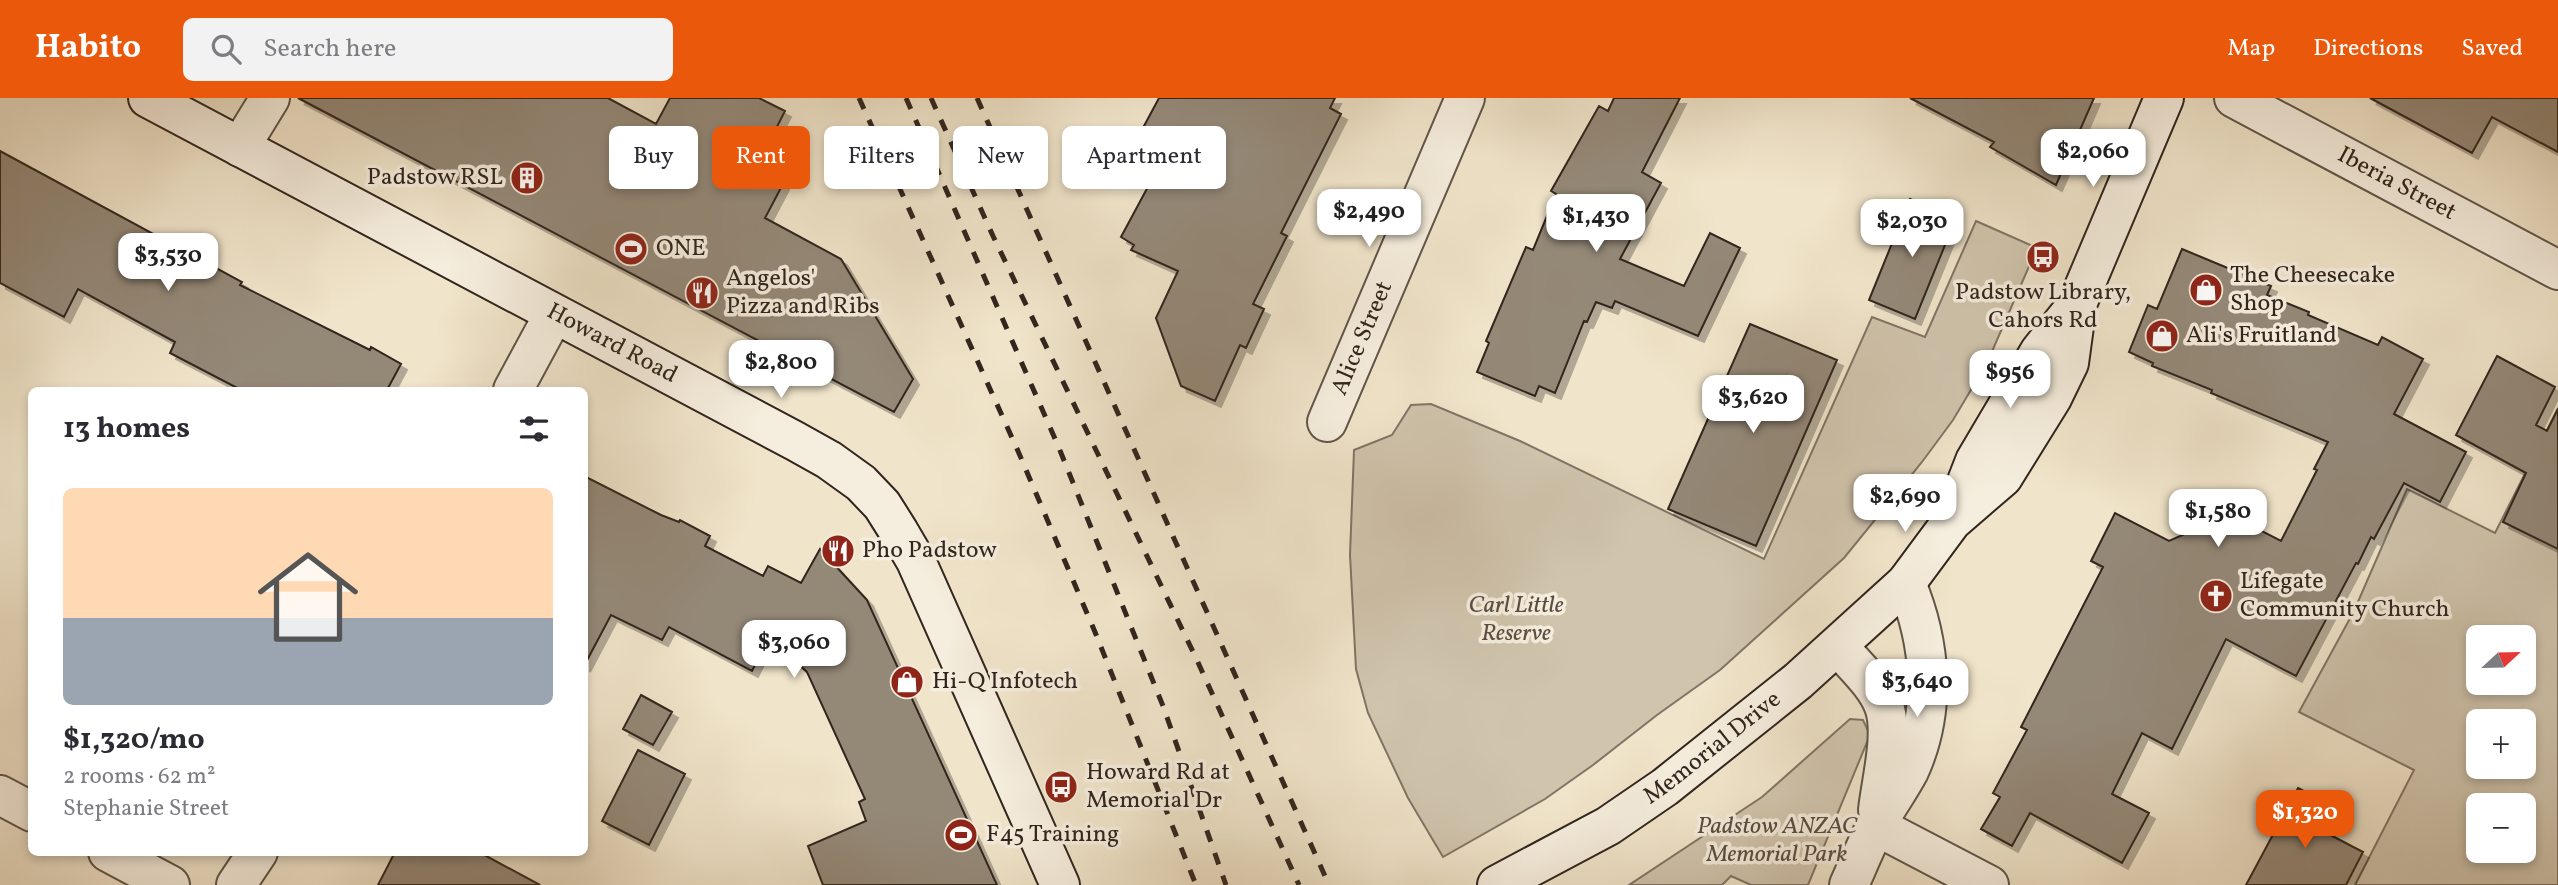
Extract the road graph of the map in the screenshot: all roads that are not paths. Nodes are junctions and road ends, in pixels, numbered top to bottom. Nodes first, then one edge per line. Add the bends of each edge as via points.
1 (148, 98) edge
2 (270, 98) edge
3 (1465, 98) edge
4 (2164, 98) edge
5 (2234, 98) edge
6 (240, 147) junction
7 (2558, 270) edge
8 (554, 314) junction
9 (515, 387) edge
10 (1326, 422) dead end
11 (1906, 583) junction
12 (1838, 646) junction
13 (0, 795) edge
14 (28, 810) edge
15 (1876, 826) junction
16 (1044, 847) junction
17 (116, 856) edge
18 (255, 856) edge
19 (170, 885) edge
20 (236, 885) edge
21 (1048, 885) edge
22 (1060, 885) edge
23 (1497, 885) edge
24 (1849, 885) edge
25 (1989, 885) edge

1 - 6 street, Howard Road
2 - 6 street
3 - 10 street, Alice Street
4 - 11 street, Memorial Drive via 2077,304 2069,363 2052,398 2003,477 1952,521
5 - 7 street, Iberia Street
6 - 8 street, Howard Road
8 - 9 street
8 - 16 street, Howard Road via 829,460 882,505 916,561
11 - 12 street, Memorial Drive
11 - 15 street via 1925,640 1928,694 1909,770
12 - 15 street via 1885,708 1887,737
12 - 23 street, Memorial Drive via 1665,787 1608,826
13 - 14 street
15 - 24 street
15 - 25 street
16 - 21 street
16 - 22 street, Howard Road
17 - 19 street
18 - 20 street

